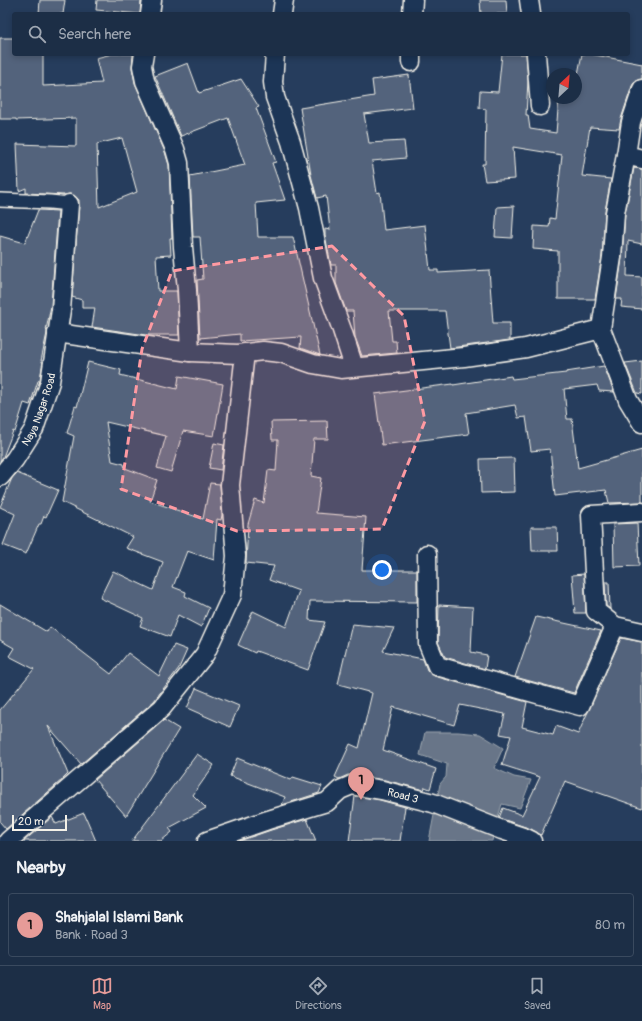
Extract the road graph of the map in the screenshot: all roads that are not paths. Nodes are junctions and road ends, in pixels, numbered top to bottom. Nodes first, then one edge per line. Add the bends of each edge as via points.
1 (152, 0) edge
2 (284, 0) edge
3 (413, 0) edge
4 (529, 0) edge
5 (150, 12) edge
6 (282, 12) edge
7 (412, 12) edge
8 (531, 12) edge
9 (144, 56) edge
10 (275, 56) edge
11 (536, 56) edge
12 (642, 89) edge
13 (540, 106) dead end
14 (634, 157) edge
15 (0, 200) edge
16 (69, 204) joint
17 (601, 329) junction
18 (57, 333) junction
19 (190, 352) junction
20 (245, 353) junction
21 (354, 367) junction
22 (642, 423) edge
23 (0, 477) edge
24 (642, 512) edge
25 (427, 554) dead end
26 (614, 626) junction
27 (642, 632) edge
28 (8, 841) edge
29 (207, 841) edge
30 (532, 841) edge

1 - 5 street
2 - 6 street
3 - 7 street
4 - 8 street
9 - 19 street via 142,66 146,81 179,163
10 - 21 street via 275,97 291,142 309,208 323,278
11 - 13 street
12 - 14 street via 630,122
14 - 17 street via 614,213 612,257
15 - 16 street
16 - 18 street, Naya Nagar Road
17 - 21 street via 526,348 464,357
17 - 22 street via 628,400
18 - 19 street
18 - 23 street, Naya Nagar Road via 50,382 34,429
19 - 20 street
20 - 21 street via 281,353 313,364 341,369
20 - 28 street via 230,485 236,556 232,595 205,654 162,708
24 - 26 street via 591,515 596,611
25 - 26 street via 428,644 437,666 580,706
26 - 27 street
29 - 30 street, Road 3 via 327,802 340,790 352,785 432,803

